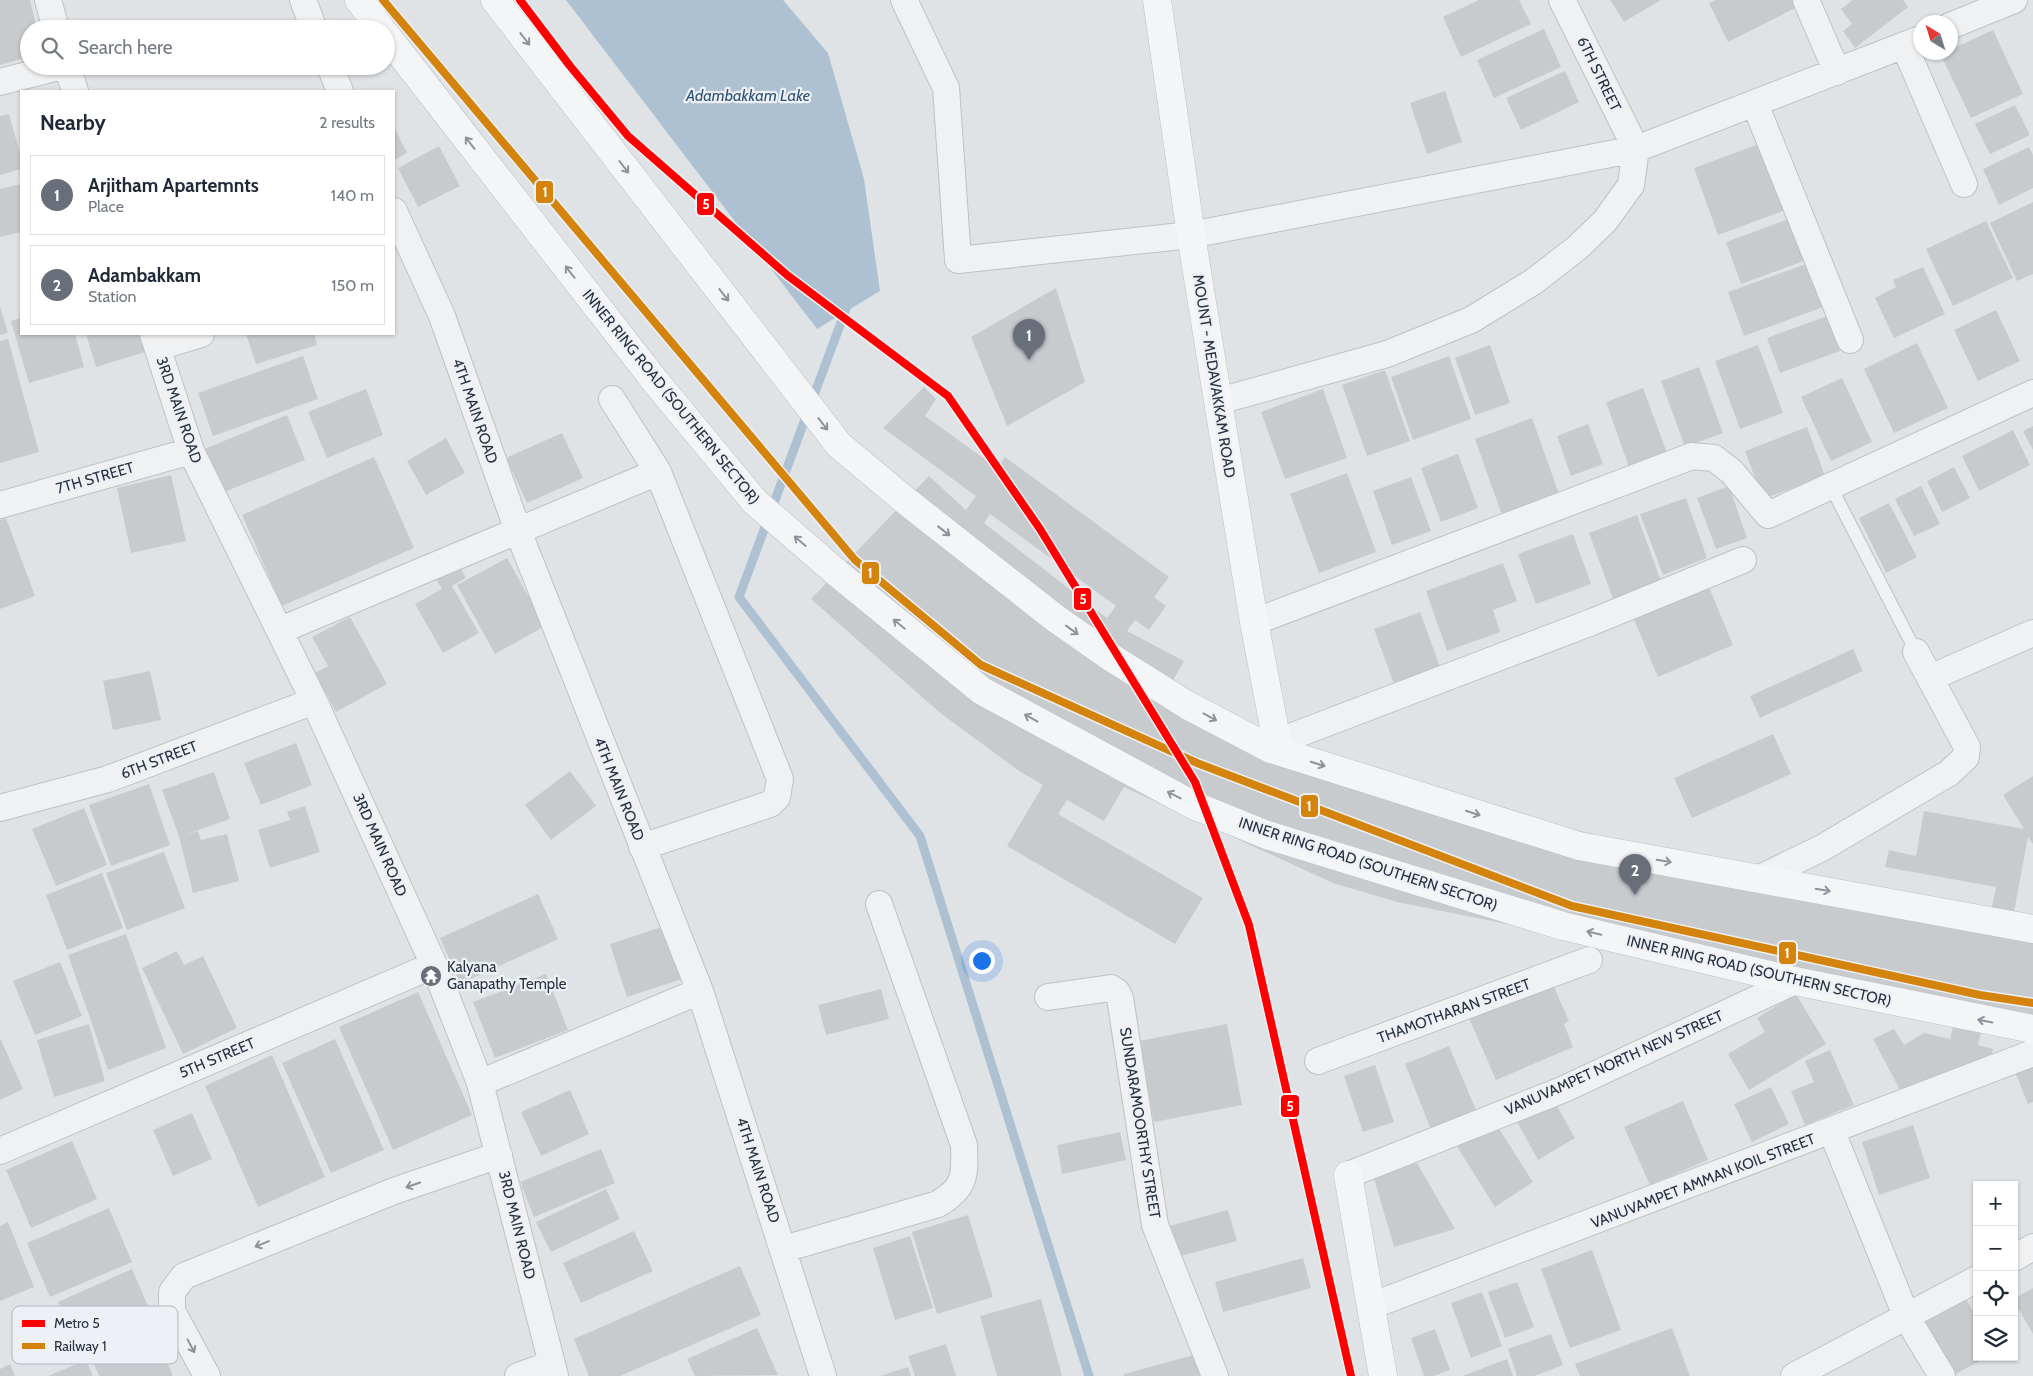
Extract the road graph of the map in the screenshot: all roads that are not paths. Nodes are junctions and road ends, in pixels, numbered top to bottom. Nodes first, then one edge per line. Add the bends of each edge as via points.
1 (48, 0) edge
2 (303, 0) edge
3 (359, 0) edge
4 (495, 0) edge
5 (904, 0) edge
6 (1157, 0) edge
7 (1562, 0) edge
8 (1806, 0) edge
9 (2014, 0) edge
10 (54, 20) edge
11 (311, 20) edge
12 (375, 20) edge
13 (1958, 23) edge
14 (1912, 42) edge
15 (395, 47) edge
16 (1838, 72) junction
17 (28, 75) edge
18 (70, 75) edge
19 (334, 75) edge
20 (0, 82) edge
21 (75, 90) edge
22 (340, 90) edge
23 (1755, 104) junction
24 (1636, 149) junction
25 (1964, 184) dead end
26 (395, 213) edge
27 (1191, 235) junction
28 (193, 335) edge
29 (155, 340) edge
30 (1850, 340) dead end
31 (2033, 393) edge
32 (612, 399) dead end
33 (1219, 401) junction
34 (191, 451) junction
35 (658, 472) junction
36 (1831, 487) junction
37 (0, 505) edge
38 (518, 532) junction
39 (1743, 560) dead end
40 (1254, 622) junction
41 (281, 630) junction
42 (2033, 633) edge
43 (1916, 652) joint
44 (1930, 678) junction
45 (314, 700) junction
46 (1274, 745) junction
47 (0, 808) edge
48 (642, 847) junction
49 (1758, 878) junction
50 (878, 904) dead end
51 (2033, 929) edge
52 (1589, 960) dead end
53 (434, 965) junction
54 (1795, 981) junction
55 (700, 991) junction
56 (1048, 997) dead end
57 (2033, 1029) edge
58 (2033, 1053) edge
59 (1318, 1061) dead end
60 (480, 1083) junction
61 (1832, 1132) junction
62 (0, 1151) edge
63 (498, 1155) junction
64 (1348, 1175) joint
65 (2033, 1247) edge
66 (784, 1249) junction
67 (2018, 1256) edge
68 (1973, 1281) edge
69 (172, 1306) edge
70 (1371, 1306) junction
71 (1907, 1318) junction
72 (178, 1322) edge
73 (554, 1370) edge
74 (207, 1376) edge
75 (518, 1376) edge
76 (823, 1376) edge
77 (1215, 1376) edge
78 (1383, 1376) edge
79 (1794, 1376) edge
80 (1942, 1376) edge

1 - 10 street
2 - 11 street
3 - 12 main road
4 -> 46 main road via 839,444 1055,618 1112,658 1187,705
5 - 27 street via 946,88 958,260
6 - 27 main road, MOUNT - MEDAVAKKAM ROAD
7 - 24 street, 6TH STREET
8 - 16 street
9 - 13 street
14 - 16 street
14 - 25 street
54 -> 15 main road, INNER RING ROAD (SOUTHERN SECTOR) via 1563,926 1267,835 1193,805 982,691 755,502 655,381
16 - 23 street
17 - 20 street
18 - 21 street
19 - 22 street
23 - 24 street
23 - 30 street
24 - 27 street
24 - 33 street via 1630,185 1605,221 1577,248 1533,282 1479,315 1387,354
26 - 38 street, 4TH MAIN ROAD via 442,316
27 - 33 main road, MOUNT - MEDAVAKKAM ROAD
28 - 29 street
29 - 34 street, 3RD MAIN ROAD
31 - 36 street
32 - 35 street
33 - 40 main road, MOUNT - MEDAVAKKAM ROAD
34 - 37 street, 7TH STREET
34 - 41 street, 3RD MAIN ROAD
35 - 38 street
35 - 48 street via 780,779 777,797 770,804
36 - 40 street via 1768,515 1732,472 1714,458 1692,456
36 - 43 lane
38 - 41 street
38 - 48 street, 4TH MAIN ROAD
39 - 46 street
40 - 46 main road, MOUNT - MEDAVAKKAM ROAD
41 - 45 street, 3RD MAIN ROAD
42 - 44 street
43 - 44 street
44 - 49 street via 1967,747 1966,757 1960,764 1822,848
45 - 47 street, 6TH STREET via 108,779
45 - 53 street, 3RD MAIN ROAD
46 -> 49 main road via 1578,846
48 - 55 street, 4TH MAIN ROAD
49 -> 51 main road
50 - 66 street via 964,1146 965,1174 953,1195 938,1204
52 - 59 street, THAMOTHARAN STREET
53 - 60 street, 3RD MAIN ROAD
53 - 62 street, 5TH STREET
57 -> 54 main road, INNER RING ROAD (SOUTHERN SECTOR)
54 - 64 street, VANUVAMPET NORTH NEW STREET via 1562,1090
55 - 60 street
55 - 66 street, 4TH MAIN ROAD
56 - 77 street, SUNDARAMOORTHY STREET via 1111,988 1120,998 1155,1225
58 - 61 street, VANUVAMPET AMMAN KOIL STREET
60 - 63 street, 3RD MAIN ROAD
61 - 70 street, VANUVAMPET AMMAN KOIL STREET
61 - 71 street
63 -> 69 street via 394,1191 184,1276 172,1292
63 - 73 street, 3RD MAIN ROAD
64 - 70 main road
65 - 67 street
66 - 76 street, 4TH MAIN ROAD
68 - 71 street
70 - 78 main road
71 - 79 street
71 - 80 street
72 -> 74 street
73 - 75 street

